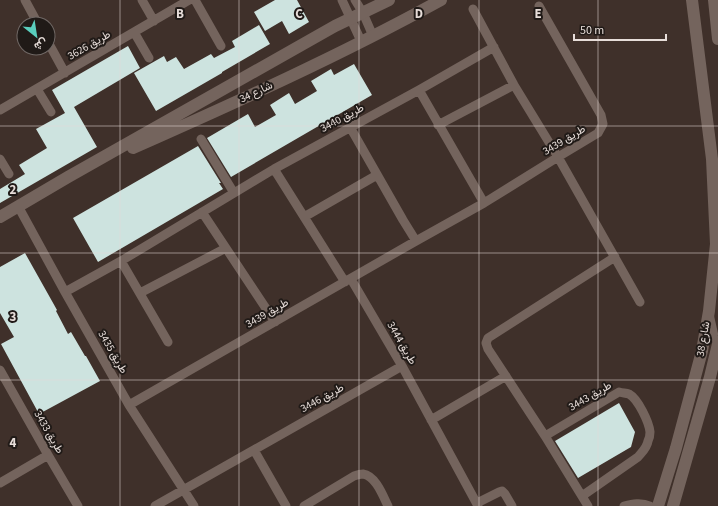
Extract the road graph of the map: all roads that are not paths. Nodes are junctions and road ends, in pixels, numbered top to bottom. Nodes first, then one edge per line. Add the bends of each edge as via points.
1 (24, 0) edge
2 (142, 0) edge
3 (190, 0) edge
4 (195, 0) edge
5 (342, 0) edge
6 (354, 0) edge
7 (389, 0) edge
8 (441, 0) edge
9 (692, 0) edge
10 (712, 3) edge
11 (539, 6) dead end
12 (474, 9) dead end
13 (363, 13) junction
14 (33, 16) edge
15 (351, 19) junction
16 (154, 21) junction
17 (134, 32) junction
18 (373, 36) junction
19 (718, 39) edge
20 (361, 41) junction
21 (221, 46) dead end
22 (494, 47) junction
23 (56, 56) edge
24 (149, 58) dead end
25 (65, 73) junction
26 (514, 85) junction
27 (37, 89) junction
28 (419, 90) junction
29 (0, 110) edge
30 (51, 112) dead end
31 (438, 125) junction
32 (350, 127) junction
33 (201, 140) dead end
34 (558, 157) junction
35 (0, 159) edge
36 (274, 168) junction
37 (9, 174) dead end
38 (377, 175) junction
39 (68, 177) junction
40 (234, 193) junction
41 (484, 203) junction
42 (18, 206) junction
43 (202, 212) junction
44 (0, 217) edge
45 (304, 217) junction
46 (416, 241) junction
47 (226, 248) junction
48 (615, 257) junction
49 (121, 261) junction
50 (348, 280) junction
51 (65, 292) junction
52 (140, 293) junction
53 (640, 302) dead end
54 (709, 311) junction
55 (275, 322) junction
56 (717, 337) edge
57 (168, 342) dead end
58 (702, 351) junction
59 (402, 366) junction
60 (0, 370) edge
61 (506, 376) junction
62 (129, 405) junction
63 (431, 420) junction
64 (545, 436) junction
65 (254, 450) junction
66 (48, 456) junction
67 (0, 483) edge
68 (184, 490) junction
69 (582, 496) junction
70 (478, 505) edge
71 (78, 506) edge
72 (156, 506) edge
73 (194, 506) edge
74 (286, 506) edge
75 (304, 506) edge
76 (388, 506) edge
77 (512, 506) edge
78 (588, 506) edge
79 (624, 506) edge
80 (650, 506) edge
81 (658, 506) edge
82 (673, 506) edge

1 - 14 street
2 - 16 street
3 - 16 street, طريق 3626
4 - 21 street
5 - 15 street
6 - 13 street
7 - 13 street, شارع 34
8 - 18 street, شارع 34
9 - 54 street, شارع 38 via 713,174 716,244
10 - 19 street
11 - 34 street, طريق 3439 via 601,115 603,124 598,133
12 - 22 street
13 - 15 street, شارع 34
13 - 18 street
15 - 20 street
15 - 39 street, شارع 34
16 - 17 street, طريق 3626
17 - 24 street
17 - 25 street, طريق 3626
18 - 20 street, شارع 34
20 - 39 street, شارع 34 via 225,107
22 - 26 street
22 - 28 street, طريق 3440
23 - 25 street
25 - 27 street, طريق 3626
26 - 31 street
26 - 34 street
27 - 29 street, طريق 3626
27 - 30 street
28 - 31 street
28 - 32 street, طريق 3440
31 - 41 street
32 - 36 street, طريق 3440
32 - 38 street
33 - 40 street
34 - 41 street, طريق 3439
34 - 48 street
35 - 37 street
36 - 40 street, طريق 3440
36 - 45 street, طريق 3444
38 - 45 street
38 - 46 street
39 - 42 street, شارع 34
40 - 43 street, طريق 3440
41 - 46 street, طريق 3439
42 - 44 street, شارع 34
42 - 51 street, طريق 3435
43 - 47 street
43 - 49 street, طريق 3440
45 - 50 street, طريق 3444
46 - 50 street, طريق 3439
47 - 52 street
47 - 55 street
48 - 53 street
48 - 61 street via 488,338 486,346
49 - 51 street, طريق 3440
49 - 52 street
50 - 55 street, طريق 3439
50 - 59 street, طريق 3444
51 - 62 street, طريق 3435
52 - 57 street
54 - 56 street
54 - 58 street, شارع 38
55 - 62 street, طريق 3439
56 - 58 street via 711,335
56 - 82 street, شارع 38 via 710,377
58 - 81 street, شارع 38
59 - 63 street, طريق 3444
59 - 65 street, طريق 3446
60 - 66 street, طريق 3433
61 - 63 street
61 - 64 street
62 - 68 street, طريق 3435
63 - 70 street, طريق 3444
64 - 69 street
64 - 69 street, طريق 3443 via 620,392 629,394 642,410 648,421 650,433 645,449 638,457
65 - 68 street, طريق 3446
65 - 74 street
66 - 67 street
66 - 71 street, طريق 3433
68 - 72 street
68 - 73 street, طريق 3435
69 - 78 street
70 - 77 street via 502,491
75 - 76 street via 354,476 363,474 371,478 379,488
79 - 80 street

